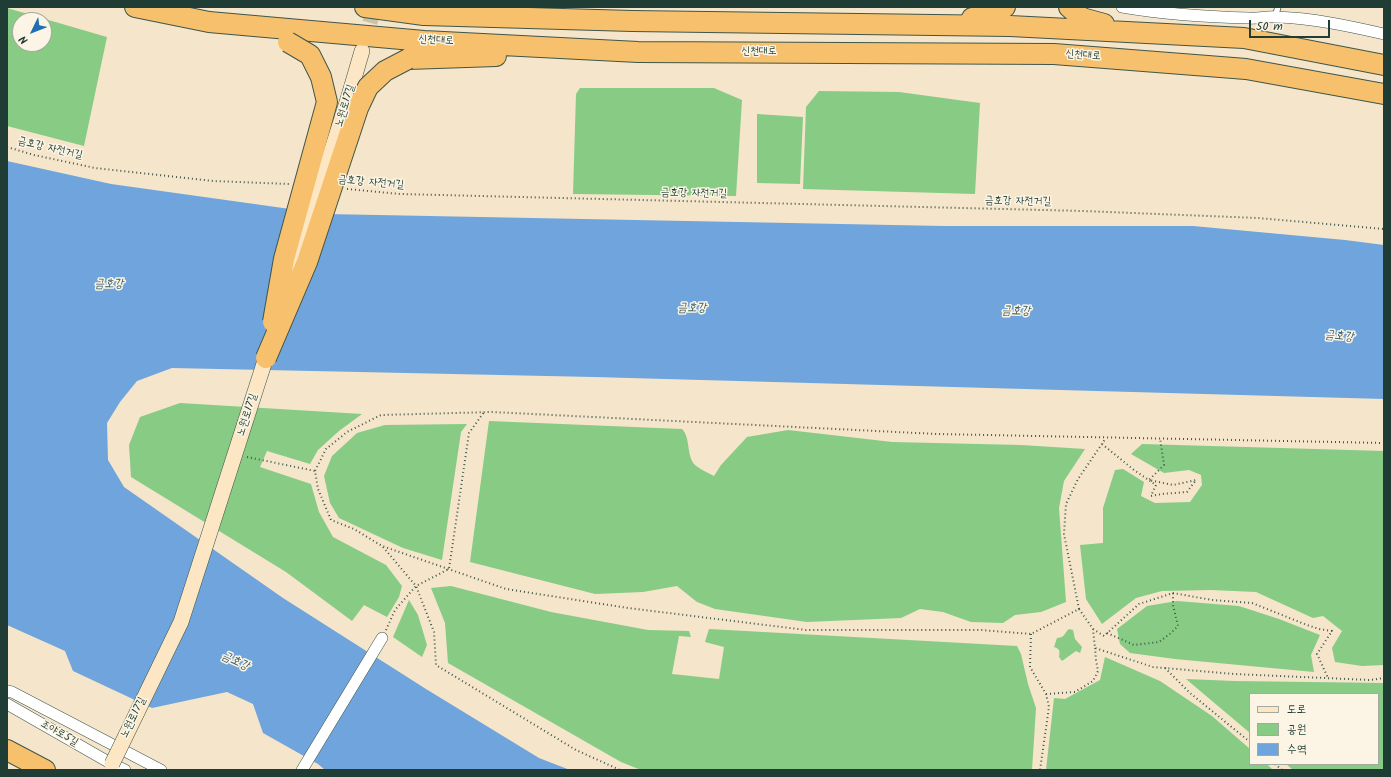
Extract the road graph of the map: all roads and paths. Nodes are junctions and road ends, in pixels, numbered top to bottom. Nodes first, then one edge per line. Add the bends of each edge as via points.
1 (135, 7) edge
2 (365, 7) edge
3 (1005, 7) edge
4 (1069, 7) edge
5 (1122, 7) edge
6 (1277, 12) edge
7 (209, 22) junction
8 (827, 23) junction
9 (1384, 34) edge
10 (362, 51) tunnel mouth
11 (638, 52) junction
12 (1322, 53) junction
13 (1384, 65) edge
14 (1384, 94) edge
15 (7, 147) edge
16 (294, 184) dead end
17 (345, 189) dead end
18 (1384, 230) edge
19 (266, 358) junction
20 (484, 412) junction
21 (1107, 437) junction
22 (1160, 438) junction
23 (1384, 442) edge
24 (1102, 444) junction
25 (236, 455) junction
26 (315, 471) junction
27 (1148, 480) junction
28 (382, 546) junction
29 (449, 569) junction
30 (416, 586) junction
31 (1173, 593) junction
32 (1079, 609) junction
33 (1093, 630) junction
34 (1107, 633) junction
35 (1031, 634) junction
36 (382, 638) joint
37 (1095, 648) junction
38 (1165, 668) junction
39 (1328, 678) junction
40 (1384, 678) edge
41 (7, 692) edge
42 (1046, 694) junction
43 (7, 704) edge
44 (1249, 741) edge
45 (7, 750) edge
46 (39, 767) edge
47 (115, 768) edge
48 (161, 770) edge
49 (302, 770) edge
50 (620, 770) edge
51 (1040, 770) edge

1 - 7 highway, 신천대로
2 - 8 highway via 424,15
3 - 8 highway via 991,16
4 - 12 highway via 1082,18 1107,25 1224,32
5 - 6 street via 1202,16 1250,18
6 - 9 street
7 - 11 highway, 신천대로 via 424,41
7 - 19 highway, bridge via 288,42 310,55 321,77 327,102 284,259
8 - 12 highway via 1010,26 1244,38
10 - 19 main road, 노원로17길, bridge
11 - 14 highway, 신천대로 via 1054,54 1246,69
11 - 19 highway, bridge via 408,58 385,71 368,87 358,108 307,262
12 - 13 highway
15 - 16 path, 금호강 자전거길 via 34,156 95,168 213,181
17 - 18 path, 금호강 자전거길 via 400,194 954,207 1258,218
19 - 25 main road, 노원로17길, bridge
20 - 21 path via 937,434
20 - 26 path via 381,415 347,432 326,449
20 - 29 path via 469,433
21 - 22 path
21 - 24 path
22 - 23 path
22 - 27 path via 1164,465
24 - 27 path
24 - 32 path via 1078,479 1066,504 1064,534
25 - 26 path
25 - 47 main road, 노원로17길, bridge via 181,622
26 - 28 path via 318,489 331,520 354,529
27 - 27 path via 1156,485 1150,496 1187,492 1196,480 1173,485
28 - 29 path
28 - 30 path
29 - 30 path
29 - 35 path via 506,589 628,608 806,630 980,630
30 - 36 path via 395,610
30 - 50 path via 434,632 436,665 576,750
31 - 34 path via 1139,604
31 - 34 path via 1178,626 1159,642 1134,645
31 - 39 path via 1212,600 1252,603 1307,625 1332,631 1317,654
32 - 33 path
32 - 35 path
33 - 34 path via 1104,636
33 - 37 path
35 - 42 path via 1030,667
36 - 49 street
37 - 38 path via 1153,667
37 - 42 path via 1098,671 1093,681 1075,692
38 - 39 path
38 - 44 path via 1190,693
39 - 40 path
41 - 48 street via 12,692
42 - 51 path via 1049,707
43 - 47 street, 조야로5길
45 - 46 highway

